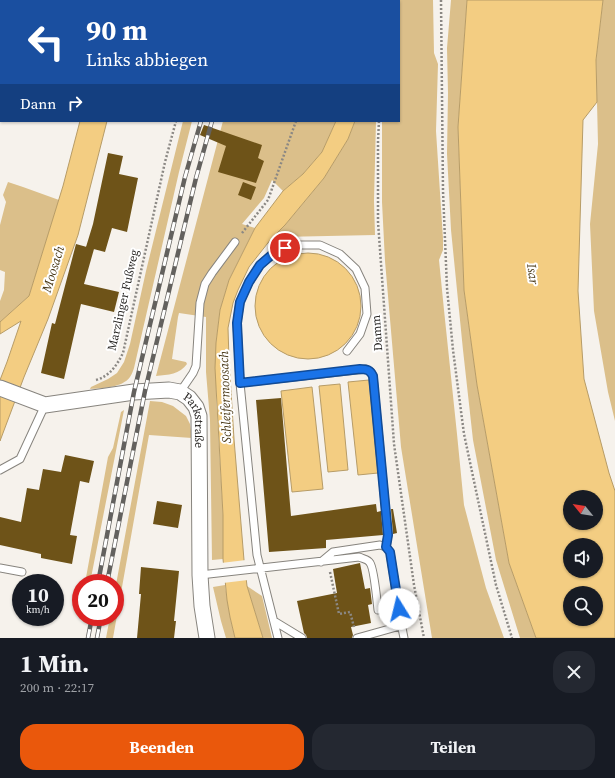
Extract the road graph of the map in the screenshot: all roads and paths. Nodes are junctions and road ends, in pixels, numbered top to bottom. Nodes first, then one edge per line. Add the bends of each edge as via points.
1 (441, 0) edge
2 (176, 122) edge
3 (296, 122) edge
4 (379, 122) edge
5 (235, 242) joint
6 (347, 351) dead end
7 (95, 380) dead end
8 (240, 383) junction
9 (0, 388) edge
10 (180, 392) junction
11 (45, 405) junction
12 (0, 470) edge
13 (386, 547) junction
14 (324, 562) junction
15 (0, 568) edge
16 (260, 569) junction
17 (22, 572) dead end
18 (200, 575) junction
19 (378, 610) dead end
20 (274, 621) junction
21 (401, 623) junction
22 (354, 626) dead end
23 (207, 638) edge
24 (278, 638) edge
25 (302, 638) edge
26 (357, 638) edge
27 (404, 638) edge
28 (424, 638) edge
29 (512, 638) edge

1 - 29 path via 443,190 447,288 453,350 464,434 496,585
2 - 7 path, Marzlinger Fußweg via 164,162 123,353 116,366 102,378
3 - 5 path via 268,200
4 - 28 path, Damm via 378,222 394,444
5 - 10 lane via 205,284 200,303 196,366
6 - 8 lane via 360,334 367,314 365,288 356,269 340,254 320,245 295,245 275,252 260,265 240,302 237,323
8 - 13 lane via 360,369 371,372 388,535
8 - 16 lane
9 - 11 street, Parkstraße
10 - 11 street, Parkstraße via 145,391
10 - 18 street, Parkstraße via 196,406 199,416
11 - 12 lane via 20,459
13 - 14 lane via 380,545 333,552
13 - 21 lane via 390,552
14 - 16 lane
14 - 19 lane via 359,558 370,562
14 - 22 path via 339,614 350,612
15 - 17 lane
16 - 18 lane
16 - 20 lane
18 - 23 street, Parkstraße
20 - 24 lane
20 - 25 lane
21 - 26 lane via 400,626
21 - 27 lane

